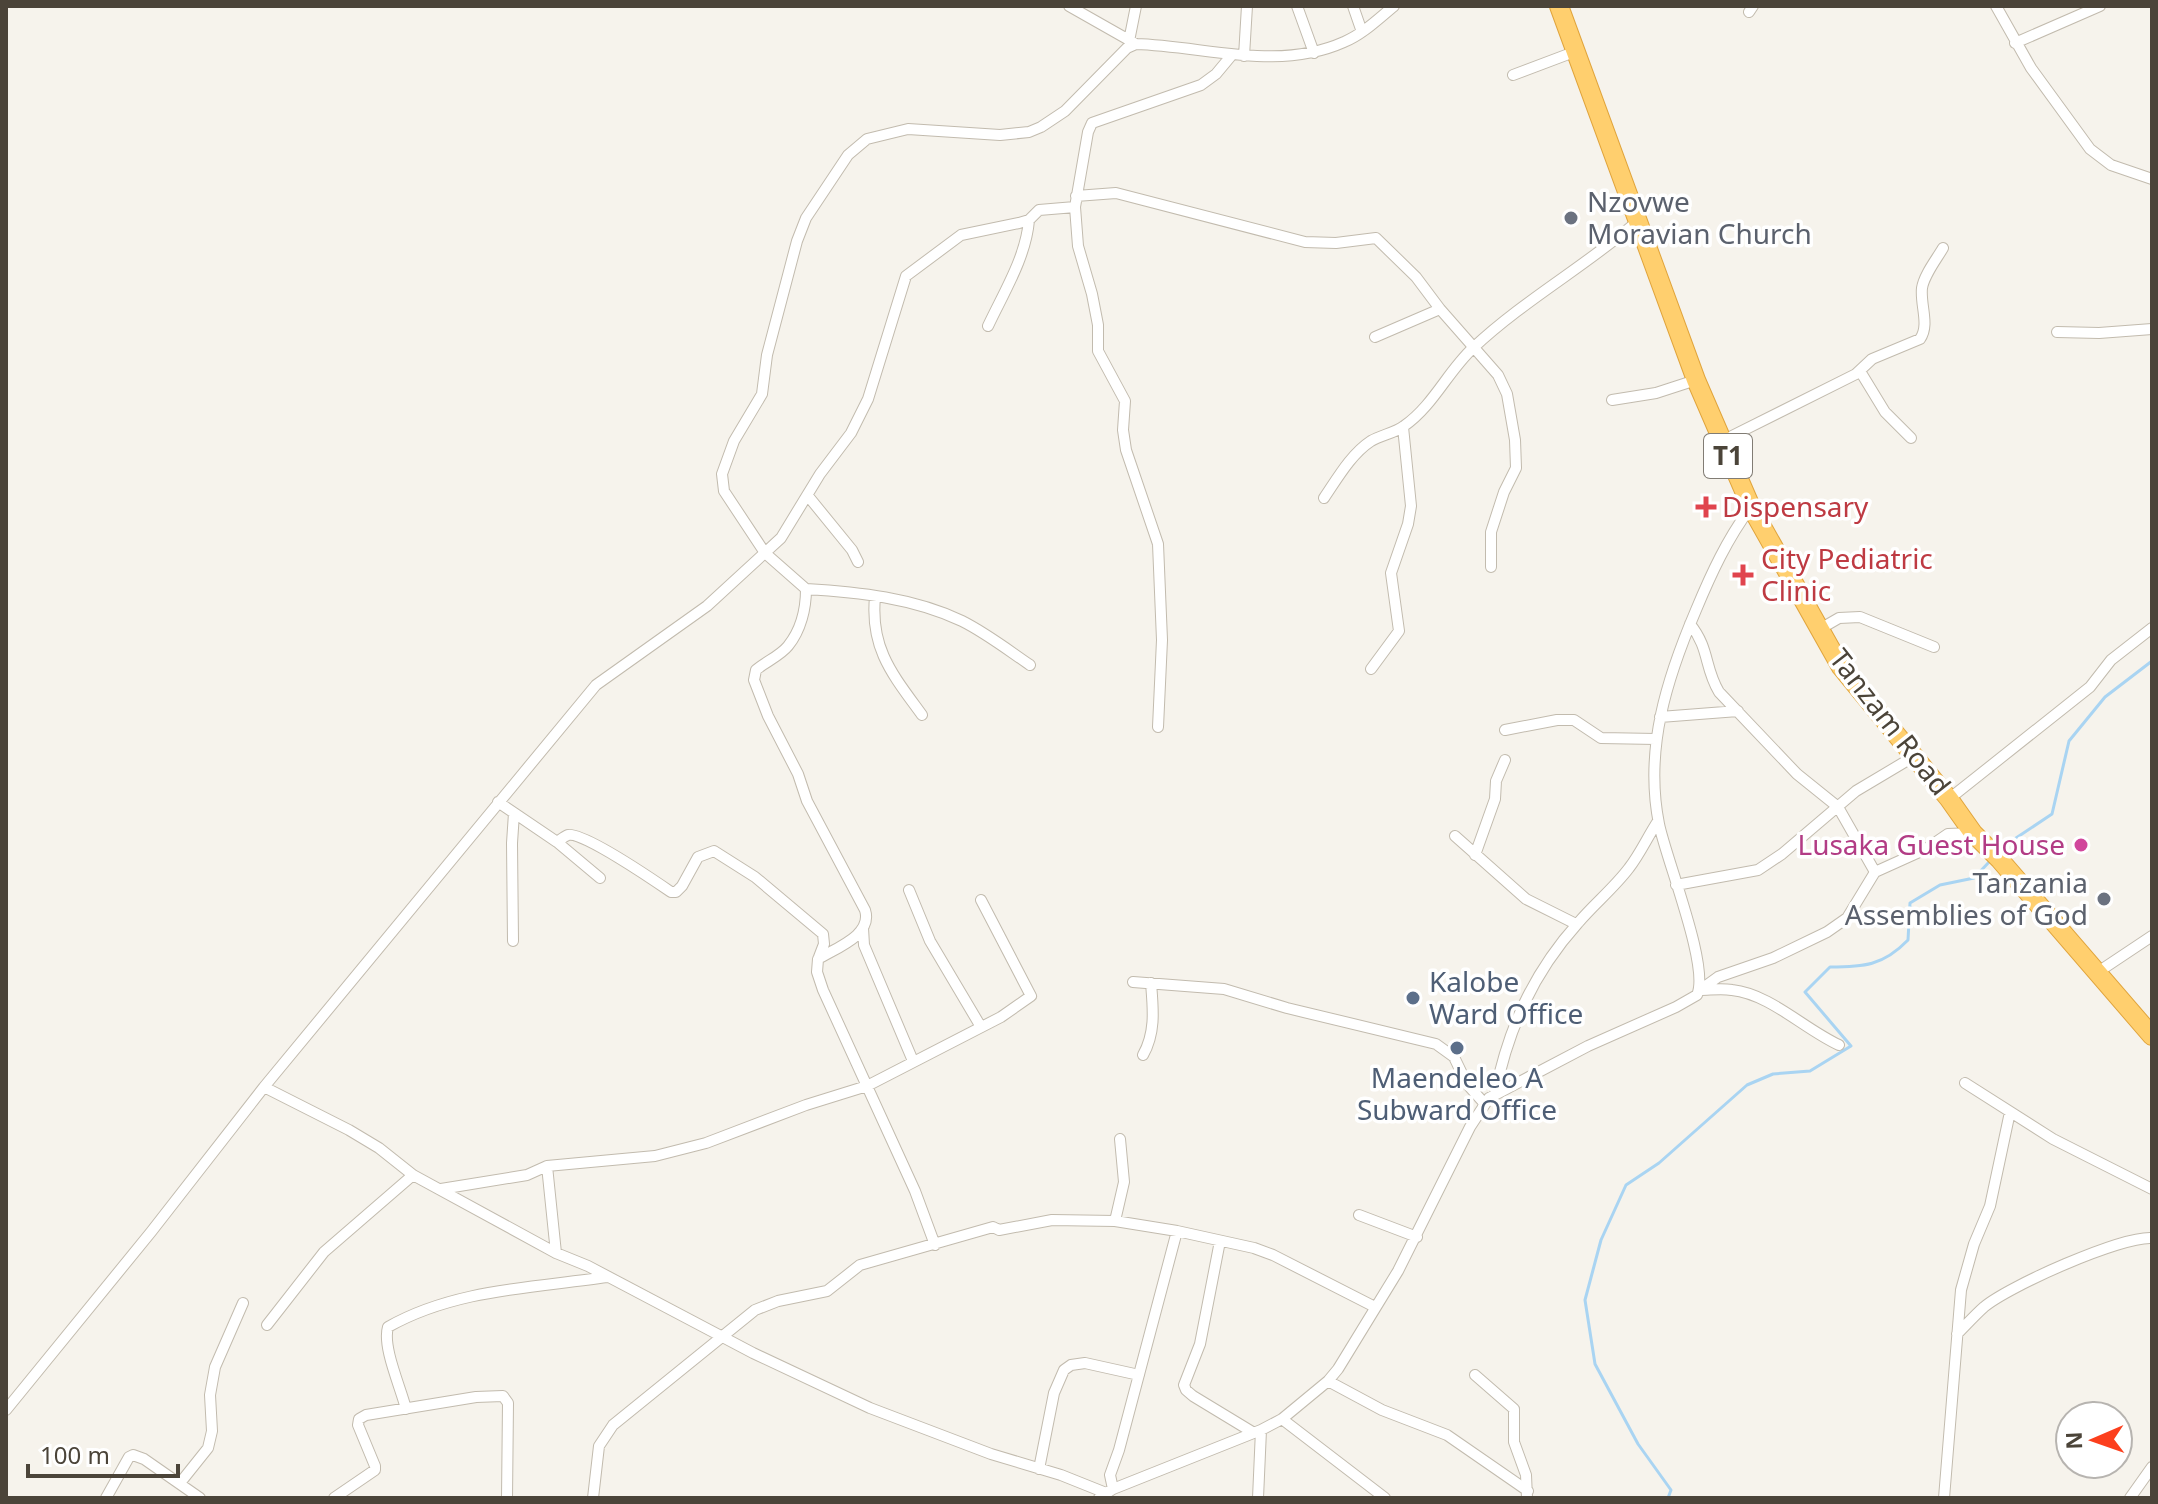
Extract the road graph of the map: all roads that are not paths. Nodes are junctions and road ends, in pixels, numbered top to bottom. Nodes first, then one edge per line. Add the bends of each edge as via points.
1 (1069, 6) edge
2 (1136, 6) edge
3 (1247, 6) edge
4 (1297, 6) edge
5 (1353, 6) edge
6 (1394, 6) edge
7 (1559, 6) edge
8 (1996, 6) edge
9 (2100, 6) edge
10 (1362, 32) junction
11 (1132, 42) junction
12 (2015, 43) junction
13 (1574, 52) junction
14 (1314, 53) junction
15 (1231, 56) junction
16 (1244, 56) junction
17 (1513, 75) dead end
18 (2152, 179) edge
19 (1076, 201) junction
20 (1029, 220) junction
21 (1639, 220) junction
22 (1943, 248) dead end
23 (1440, 309) junction
24 (988, 326) dead end
25 (2152, 329) edge
26 (2057, 332) dead end
27 (1375, 337) dead end
28 (1474, 347) junction
29 (1860, 371) junction
30 (1696, 380) junction
31 (1612, 400) dead end
32 (1403, 427) junction
33 (1911, 438) dead end
34 (1722, 441) junction
35 (808, 496) junction
36 (1324, 498) dead end
37 (1751, 507) junction
38 (765, 553) junction
39 (858, 562) dead end
40 (1491, 567) dead end
41 (806, 589) junction
42 (875, 597) junction
43 (1690, 624) junction
44 (2152, 628) edge
45 (1820, 629) junction
46 (1934, 647) dead end
47 (1030, 665) dead end
48 (1371, 669) dead end
49 (1738, 711) junction
50 (922, 715) dead end
51 (1660, 717) junction
52 (1158, 727) dead end
53 (1505, 730) dead end
54 (1656, 739) junction
55 (1913, 757) junction
56 (1505, 760) dead end
57 (1949, 799) junction
58 (498, 802) junction
59 (1838, 807) junction
60 (514, 813) junction
61 (1658, 821) junction
62 (1973, 833) junction
63 (1455, 836) dead end
64 (557, 842) junction
65 (1475, 855) junction
66 (1875, 872) junction
67 (600, 878) dead end
68 (1676, 885) junction
69 (909, 890) dead end
70 (981, 900) dead end
71 (1576, 924) junction
72 (863, 928) junction
73 (2152, 936) edge
74 (513, 941) dead end
75 (818, 959) junction
76 (2098, 972) junction
77 (1133, 982) dead end
78 (1151, 983) junction
79 (1700, 990) junction
80 (981, 1027) junction
81 (2152, 1036) edge
82 (1839, 1045) dead end
83 (1143, 1055) dead end
84 (913, 1061) junction
85 (1965, 1083) dead end
86 (867, 1086) junction
87 (264, 1087) junction
88 (1495, 1094) junction
89 (1484, 1103) junction
90 (2010, 1112) junction
91 (1120, 1139) dead end
92 (547, 1166) junction
93 (413, 1175) junction
94 (441, 1189) junction
95 (2152, 1189) edge
96 (1359, 1215) dead end
97 (1115, 1221) junction
98 (1177, 1231) junction
99 (1417, 1237) junction
100 (2152, 1238) edge
101 (1220, 1241) junction
102 (935, 1245) junction
103 (556, 1253) junction
104 (607, 1277) junction
105 (243, 1303) dead end
106 (1375, 1307) junction
107 (267, 1325) dead end
108 (1957, 1334) junction
109 (723, 1337) junction
110 (1139, 1375) junction
111 (1475, 1375) dead end
112 (1328, 1381) junction
113 (406, 1409) junction
114 (6, 1410) edge
115 (1282, 1419) junction
116 (1258, 1431) junction
117 (2152, 1467) edge
118 (1039, 1469) junction
119 (183, 1485) junction
120 (1106, 1493) edge
121 (1528, 1494) edge
122 (106, 1498) edge
123 (179, 1498) edge
124 (200, 1498) edge
125 (334, 1498) edge
126 (507, 1498) edge
127 (593, 1498) edge
128 (1258, 1498) edge
129 (1385, 1498) edge
130 (1944, 1498) edge
131 (2130, 1498) edge

1 - 11 street
2 - 11 street
3 - 16 street
4 - 14 street
5 - 10 street
6 - 10 street
7 - 13 highway, Tanzam Road / T1
8 - 12 street
9 - 12 street
10 - 14 street
11 - 15 street
11 - 38 street via 1065,111 1041,127 1000,135 908,129 867,139 848,155 800,229 767,355 764,388 722,474 724,491
12 - 18 street via 2098,157
13 - 17 street
13 - 21 highway, Tanzam Road / T1
14 - 16 street
15 - 16 street
15 - 19 street via 1201,85 1092,123
19 - 20 street via 1039,210
19 - 23 street via 1116,193 1305,242 1372,236 1416,277
19 - 52 street via 1078,246 1098,325 1098,351 1125,401 1126,450 1158,544
20 - 24 street via 1020,259
20 - 35 street via 961,235 906,276 868,399
21 - 28 street
21 - 30 highway, Tanzam Road / T1
22 - 29 street via 1923,282 1923,335 1872,359
23 - 27 street
23 - 28 street
25 - 26 street
28 - 32 street
28 - 40 street via 1502,382 1515,440 1516,468 1491,532
29 - 33 street via 1885,412
29 - 34 street
30 - 31 street
30 - 34 highway, Tanzam Road / T1
32 - 36 street via 1365,446
32 - 48 street via 1411,506 1391,573 1399,631
34 - 37 highway, Tanzam Road / T1
35 - 38 street
35 - 39 street
37 - 43 street via 1734,529
37 - 45 highway, Tanzam Road / T1
38 - 41 street
38 - 58 street via 707,606 596,685
41 - 42 street
41 - 72 street via 794,637 756,670 754,680 807,801 865,910
42 - 47 street via 942,611
42 - 50 street via 872,619 879,649
43 - 49 street via 1702,641 1712,679
43 - 51 street
44 - 57 street via 2111,660 2090,687
45 - 46 street via 1839,618 1860,617
45 - 55 highway, Tanzam Road / T1 via 1841,667
49 - 51 street
49 - 59 street via 1797,774
51 - 54 street
53 - 54 street via 1574,720 1601,738
54 - 61 street
55 - 57 highway, Tanzam Road / T1
55 - 59 street
56 - 65 street
57 - 62 highway, Tanzam Road / T1
58 - 60 street
58 - 87 street
59 - 66 street
59 - 68 street via 1758,870
60 - 64 street
60 - 74 street
61 - 68 street
61 - 71 street via 1631,865
62 - 66 street via 1948,834
62 - 76 highway, Tanzam Road / T1
63 - 65 street
64 - 67 street
64 - 75 street via 575,835 671,892 682,886 698,857 714,851 755,877 823,934
65 - 71 street via 1526,899
66 - 79 street via 1847,918 1827,932 1718,977
68 - 79 street via 1692,937
69 - 80 street via 930,941
70 - 80 street via 1031,996
71 - 88 street via 1516,1017
72 - 75 street
72 - 84 street via 864,945
73 - 76 street
75 - 86 street via 823,990
76 - 81 highway, Tanzam Road / T1
77 - 78 street
78 - 83 street via 1153,1025
78 - 89 street via 1224,989 1436,1044 1454,1057
79 - 82 street via 1750,994
79 - 88 street via 1692,999
80 - 84 street
84 - 86 street
85 - 90 street
86 - 92 street via 677,1152
86 - 102 street
87 - 93 street via 349,1130
87 - 114 street
88 - 89 street
89 - 99 street
90 - 95 street
90 - 108 street via 1990,1206 1961,1290
91 - 97 street via 1124,1182
92 - 94 street via 527,1175
92 - 103 street
93 - 94 street
93 - 107 street via 324,1252
94 - 103 street
96 - 99 street
97 - 98 street
97 - 102 street via 1052,1220 993,1227
98 - 101 street
98 - 110 street
99 - 106 street
100 - 108 street via 2128,1241 2023,1283 1984,1307
101 - 106 street via 1273,1255
101 - 116 street via 1200,1344 1184,1385 1193,1396
102 - 109 street via 860,1265 827,1291 763,1306
103 - 104 street
104 - 109 street
104 - 113 street via 483,1293 388,1327
105 - 119 street via 213,1375 208,1448
106 - 112 street
108 - 130 street
109 - 118 street via 870,1408
109 - 127 street via 604,1436
110 - 118 street via 1085,1363 1064,1370 1054,1393
110 - 120 street
111 - 121 street via 1514,1409 1514,1442
112 - 115 street
112 - 121 street via 1382,1410 1447,1435
113 - 125 street via 359,1419 375,1470
113 - 126 street via 505,1396
115 - 116 street
115 - 129 street
116 - 120 street
116 - 128 street
117 - 131 street
118 - 120 street
119 - 122 street via 133,1455
119 - 123 street
119 - 124 street

